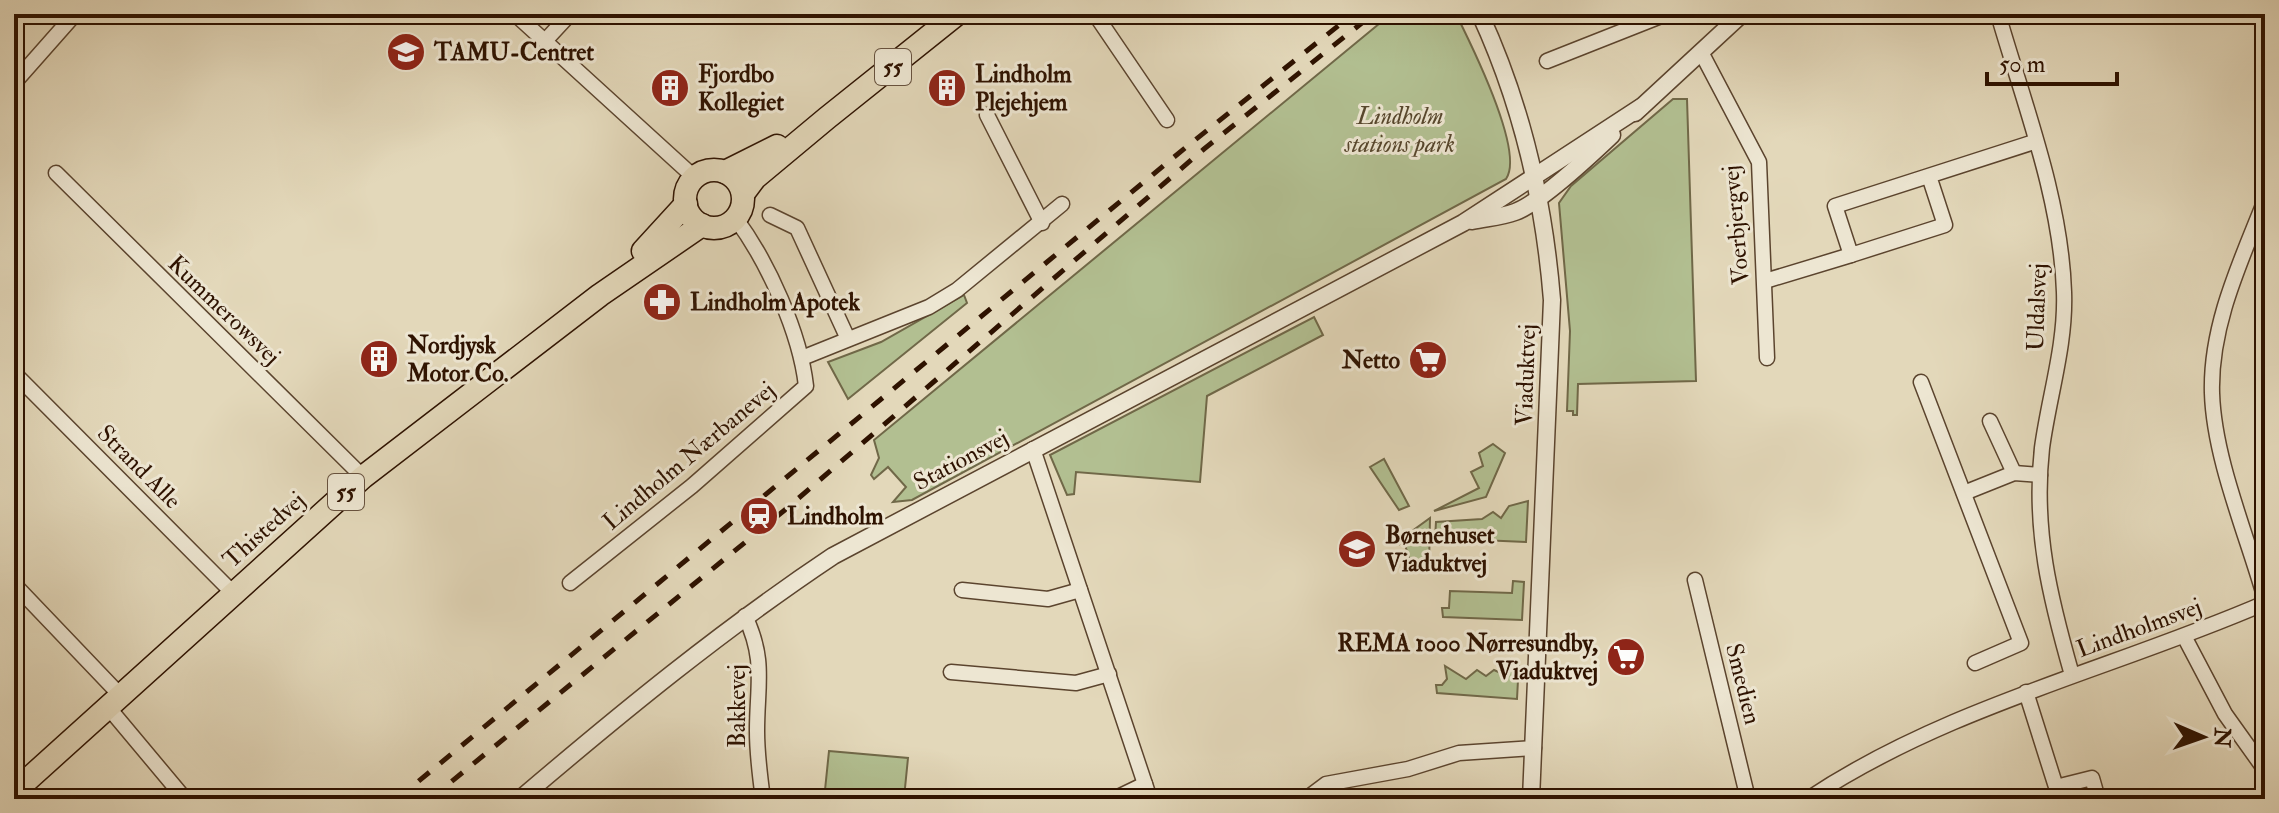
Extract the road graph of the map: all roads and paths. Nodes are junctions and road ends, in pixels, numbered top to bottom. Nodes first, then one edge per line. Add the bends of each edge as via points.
1 (75, 14) edge
2 (515, 14) edge
3 (570, 14) edge
4 (957, 14) edge
5 (1095, 14) edge
6 (1480, 14) edge
7 (1666, 14) edge
8 (1742, 14) edge
9 (1998, 14) edge
10 (545, 41) junction
11 (1701, 52) junction
12 (1547, 61) dead end
13 (14, 83) edge
14 (1641, 107) junction
15 (987, 115) dead end
16 (827, 118) junction
17 (1167, 120) dead end
18 (2034, 142) junction
19 (725, 172) junction
20 (56, 173) dead end
21 (1929, 176) junction
22 (1535, 177) junction
23 (695, 178) junction
24 (743, 194) junction
25 (1540, 196) junction
26 (2265, 200) edge
27 (686, 204) junction
28 (1062, 204) dead end
29 (770, 215) dead end
30 (736, 219) junction
31 (1042, 223) junction
32 (1463, 223) junction
33 (702, 225) junction
34 (1851, 255) junction
35 (1765, 281) junction
36 (600, 295) junction
37 (848, 339) junction
38 (802, 358) junction
39 (1767, 358) dead end
40 (14, 373) edge
41 (1921, 382) dead end
42 (1990, 421) dead end
43 (1033, 449) junction
44 (2014, 473) junction
45 (2040, 475) junction
46 (363, 477) junction
47 (1964, 493) junction
48 (1695, 580) dead end
49 (570, 583) dead end
50 (14, 584) edge
51 (962, 590) dead end
52 (1080, 590) junction
53 (233, 593) junction
54 (2265, 601) edge
55 (745, 616) junction
56 (2185, 638) junction
57 (1975, 663) dead end
58 (951, 672) dead end
59 (1109, 674) junction
60 (2072, 675) junction
61 (2026, 692) junction
62 (114, 701) junction
63 (1534, 748) junction
64 (2265, 770) edge
65 (1145, 784) junction
66 (14, 792) edge
67 (1816, 797) edge
68 (185, 799) edge
69 (520, 799) edge
70 (763, 799) edge
71 (1114, 799) edge
72 (1150, 799) edge
73 (1306, 799) edge
74 (1531, 799) edge
75 (1544, 799) edge
76 (1748, 799) edge
77 (2098, 799) edge

1 - 13 street
2 - 10 street
3 - 10 street
4 - 16 main road, 55
5 - 17 street
6 - 22 street, Viaduktvej via 1514,99
7 - 12 street
8 - 11 street
9 - 18 street, Uldalsvej
10 - 23 street
11 - 14 street
11 - 35 street, Voerbjergvej via 1759,162
14 - 22 street
14 - 25 street
15 - 31 street
16 - 19 main road, 55
16 - 24 main road, 55
18 - 21 street
18 - 45 street, Uldalsvej via 2061,240 2064,295
19 - 23 main road, 55
19 - 24 main road
20 - 46 street, Kummerowsvej
21 - 34 street via 1835,206
21 - 34 street via 1945,225
22 - 25 street, Viaduktvej
22 - 32 street, Stationsvej
23 - 27 main road, 55
24 - 30 main road, 55
25 - 32 street, Stationsvej via 1517,212
25 - 63 street, Viaduktvej via 1552,350
26 - 54 street via 2225,305 2214,352 2212,393 2218,437
27 - 33 main road
27 - 36 main road, Thistedvej / 55
28 - 31 street
29 - 37 street via 797,228
30 - 33 main road, 55 via 720,228
30 - 38 street, Lindholm Nærbanevej via 762,260
31 - 37 street via 929,307
32 - 43 street, Stationsvej
33 - 36 main road, Thistedvej / 55
34 - 35 street
35 - 39 street, Voerbjergvej
36 - 46 main road, Thistedvej / 55
37 - 38 street
38 - 49 street, Lindholm Nærbanevej via 806,386
40 - 53 street, Strand Alle
41 - 47 street
42 - 44 street
43 - 52 street
43 - 55 street, Stationsvej via 833,556
44 - 45 street
44 - 47 street
45 - 60 street, Uldalsvej via 2046,581
46 - 53 main road, Thistedvej / 55
47 - 57 street via 2021,643
48 - 76 street, Smedien
50 - 62 street
51 - 52 street via 1048,599
52 - 59 street
53 - 62 main road, Thistedvej / 55
54 - 56 street, Lindholmsvej
55 - 69 street, Stationsvej
55 - 70 street, Bakkevej via 760,659 757,735
56 - 60 street, Lindholmsvej
56 - 64 street via 2225,714
58 - 59 street via 1076,683
59 - 65 street
60 - 61 street, Lindholmsvej
61 - 67 street, Lindholmsvej via 1915,740
61 - 77 street via 2056,787 2092,778
62 - 66 main road, Thistedvej / 55
62 - 68 street
63 - 73 street via 1459,753 1408,769 1326,784
63 - 74 street, Viaduktvej
63 - 75 street, Viaduktvej
65 - 71 street
65 - 72 street

